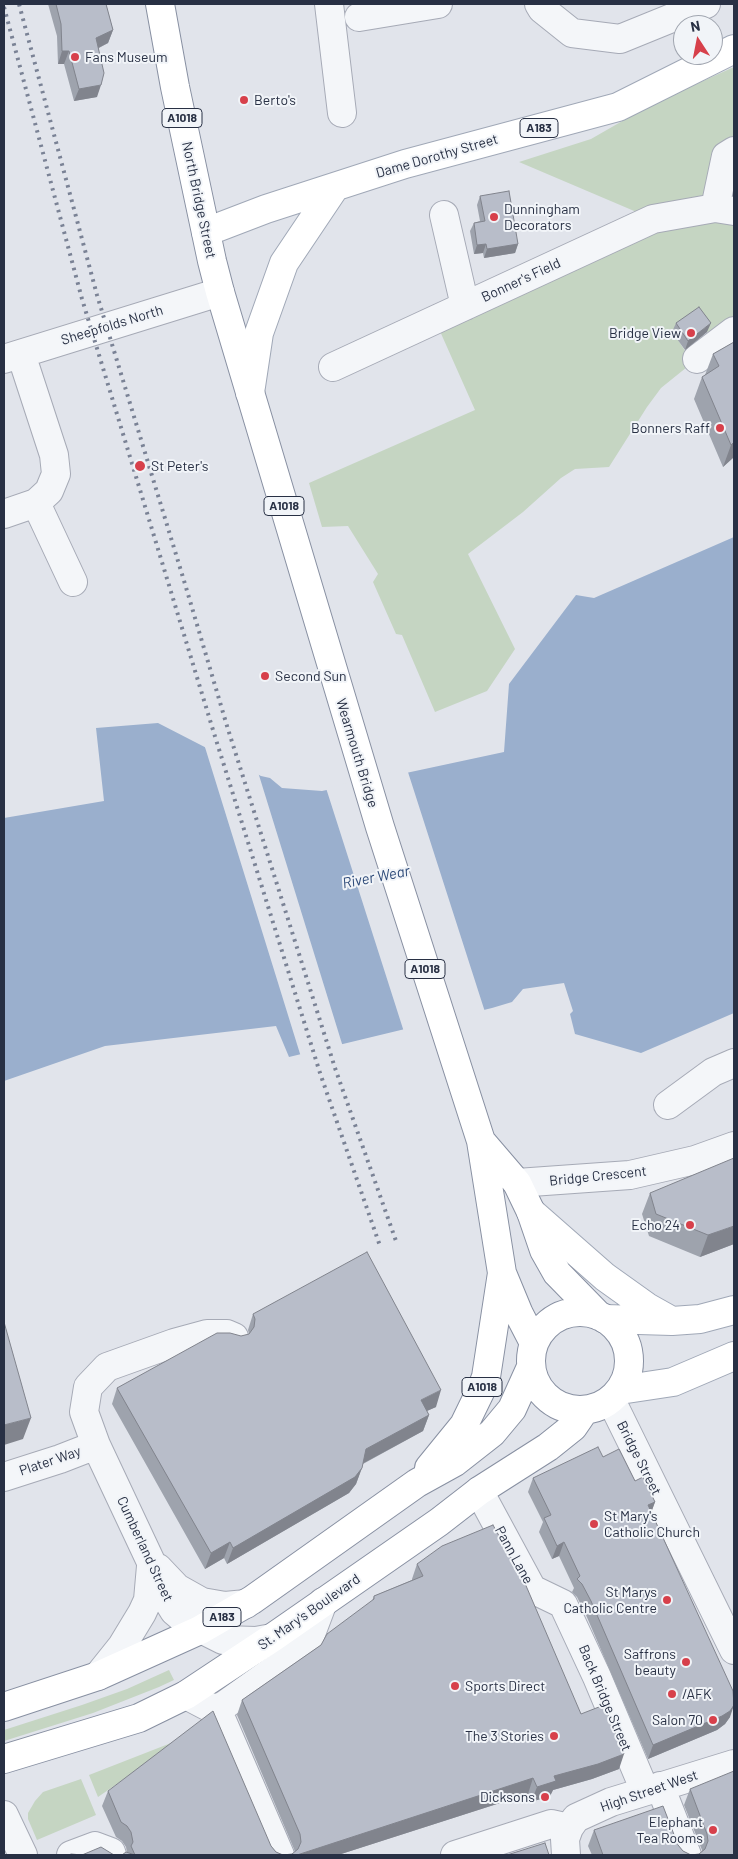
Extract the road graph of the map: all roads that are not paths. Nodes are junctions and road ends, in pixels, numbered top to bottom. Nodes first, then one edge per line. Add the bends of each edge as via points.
1 (160, 4) edge
2 (329, 4) edge
3 (438, 4) edge
4 (539, 4) edge
5 (706, 4) edge
6 (359, 17) dead end
7 (734, 49) edge
8 (342, 113) dead end
9 (734, 151) edge
10 (335, 187) junction
11 (725, 210) edge
12 (444, 215) dead end
13 (206, 232) junction
14 (220, 292) junction
15 (464, 306) junction
16 (734, 331) edge
17 (12, 357) edge
18 (697, 359) dead end
19 (333, 368) dead end
20 (250, 393) junction
21 (36, 503) junction
22 (4, 514) edge
23 (73, 582) dead end
24 (734, 1063) edge
25 (668, 1105) dead end
26 (481, 1141) junction
27 (734, 1146) edge
28 (517, 1183) junction
29 (531, 1212) junction
30 (502, 1273) junction
31 (734, 1310) edge
32 (602, 1317) junction
33 (672, 1321) junction
34 (225, 1342) edge
35 (532, 1355) junction
36 (734, 1356) edge
37 (615, 1395) junction
38 (584, 1411) junction
39 (96, 1445) junction
40 (4, 1477) edge
41 (416, 1483) junction
42 (479, 1491) junction
43 (152, 1562) junction
44 (323, 1602) junction
45 (246, 1604) junction
46 (563, 1604) joint
47 (200, 1630) junction
48 (272, 1638) junction
49 (734, 1650) edge
50 (98, 1676) junction
51 (186, 1695) junction
52 (4, 1707) edge
53 (217, 1709) junction
54 (4, 1759) edge
55 (734, 1764) edge
56 (653, 1789) junction
57 (4, 1816) edge
58 (560, 1826) junction
59 (23, 1855) edge
60 (71, 1855) edge
61 (112, 1855) edge
62 (280, 1855) edge
63 (455, 1855) edge
64 (566, 1855) edge
65 (686, 1855) edge

1 - 13 main road, North Bridge Street / A1018
2 - 8 street
3 - 6 street
4 - 5 street via 572,33 620,39
7 - 10 main road, Dame Dorothy Street / A183 via 618,107 405,164
9 - 11 street via 726,156
10 - 13 main road, Dame Dorothy Street / A183
10 - 20 main road via 284,263 259,333
11 - 15 street, Bonner's Field via 653,219
12 - 15 street
13 - 14 main road, North Bridge Street / A1018
14 - 17 street, Sheepfolds North
14 - 20 main road, North Bridge Street / A1018
15 - 19 street, Bonner's Field
16 - 18 street
17 - 21 street via 54,455 56,474 49,491
20 - 26 main road, Wearmouth Bridge / A1018 via 380,827
21 - 22 street
21 - 23 street
24 - 25 street via 713,1072
26 - 28 main road, A1018
26 - 30 main road, A1018
27 - 28 street, Bridge Crescent via 695,1160 630,1175
28 - 29 main road, A1018
29 - 32 main road, A1018 via 556,1273
29 - 33 main road via 605,1277
30 - 35 main road, A1018
30 - 41 main road, A1018 via 486,1377 481,1390 464,1425
31 - 33 main road via 700,1319
32 - 33 main road
32 - 35 main road via 588,1312 565,1314 555,1319 543,1329
32 - 37 main road, A1018 via 619,1330 629,1354 628,1375
34 - 39 street, Cumberland Street via 227,1334 206,1334 107,1367 88,1387 84,1412
35 - 38 main road, A1018 via 534,1382 551,1402 573,1411
35 - 41 main road, A183 via 512,1409 492,1432 455,1462
36 - 37 main road via 673,1382
37 - 38 main road via 598,1408
37 - 49 street, Bridge Street
38 - 42 main road, St. Mary's Boulevard via 573,1427 548,1447
39 - 40 street, Plater Way
39 - 43 street, Cumberland Street
41 - 45 main road, A183
42 - 44 main road, St. Mary's Boulevard
42 - 46 street, Pann Lane via 532,1589
43 - 45 street via 177,1588 202,1602 225,1606
43 - 47 street, Cumberland Street via 174,1611
43 - 50 street via 148,1600 142,1613
44 - 48 main road, St. Mary's Boulevard
44 - 53 street via 306,1648
45 - 47 main road, A183
46 - 56 street, Back Bridge Street
47 - 48 street, Cumberland Street via 223,1640
47 - 50 main road, A183
48 - 51 main road, St. Mary's Boulevard
50 - 52 main road, A183
51 - 53 street
51 - 54 main road, St. Mary's Boulevard via 139,1718
53 - 62 street
55 - 56 street, High Street West
56 - 58 street, High Street West via 611,1802
56 - 65 street, Back Bridge Street
57 - 59 street
58 - 63 street, High Street West
58 - 64 street
60 - 61 street via 95,1846

